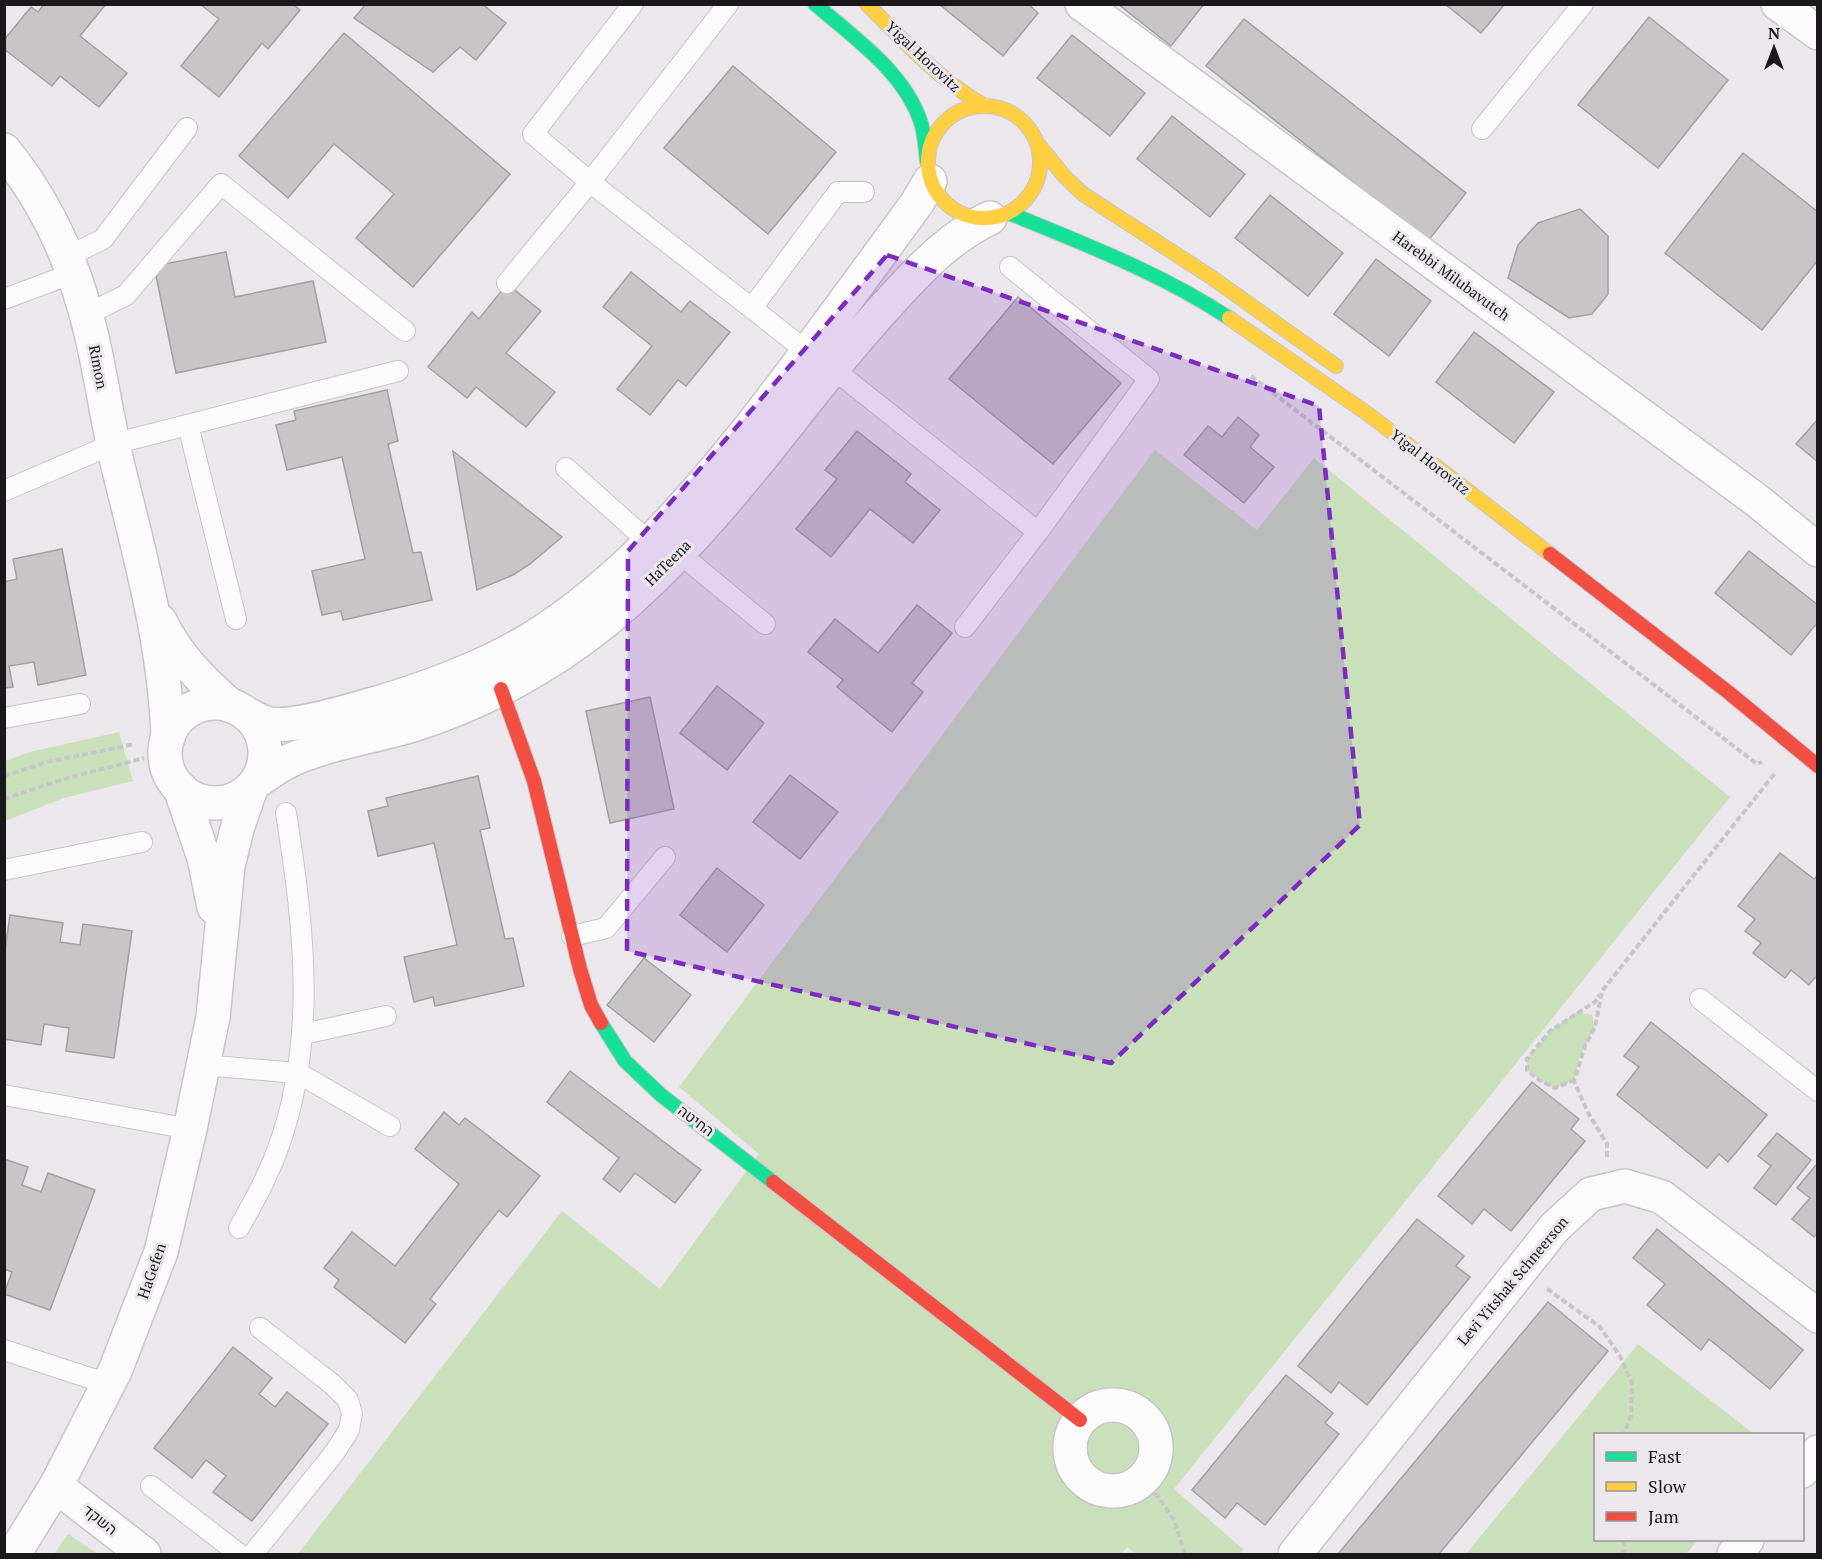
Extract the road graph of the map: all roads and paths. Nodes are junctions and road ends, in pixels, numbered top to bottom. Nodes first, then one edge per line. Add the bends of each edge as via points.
1 (633, 4) edge
2 (728, 4) edge
3 (815, 4) edge
4 (867, 4) edge
5 (1082, 4) edge
6 (1583, 4) edge
7 (1778, 4) edge
8 (1818, 33) edge
9 (983, 105) junction
10 (187, 128) dead end
11 (1482, 129) dead end
12 (1038, 144) junction
13 (4, 150) edge
14 (929, 172) junction
15 (590, 182) junction
16 (864, 192) dead end
17 (999, 215) junction
18 (71, 265) junction
19 (1010, 267) dead end
20 (507, 283) dead end
21 (4, 299) edge
22 (752, 308) junction
23 (87, 315) junction
24 (405, 331) dead end
25 (820, 360) junction
26 (398, 371) dead end
27 (1344, 372) dead end
28 (1251, 376) dead end
29 (188, 424) junction
30 (113, 444) junction
31 (566, 468) dead end
32 (4, 491) edge
33 (1038, 532) junction
34 (664, 548) junction
35 (1818, 550) edge
36 (150, 600) junction
37 (236, 619) dead end
38 (765, 624) dead end
39 (965, 627) dead end
40 (501, 689) junction
41 (80, 704) dead end
42 (238, 710) junction
43 (4, 718) edge
44 (167, 745) junction
45 (1766, 761) dead end
46 (1818, 766) edge
47 (1778, 769) dead end
48 (4, 776) edge
49 (253, 785) junction
50 (180, 788) junction
51 (4, 799) edge
52 (286, 813) dead end
53 (142, 842) dead end
54 (666, 857) dead end
55 (4, 870) edge
56 (572, 936) junction
57 (219, 962) junction
58 (1602, 991) junction
59 (1700, 999) dead end
60 (386, 1016) dead end
61 (303, 1034) junction
62 (203, 1065) junction
63 (298, 1073) junction
64 (1575, 1080) junction
65 (1818, 1091) edge
66 (4, 1095) edge
67 (390, 1126) dead end
68 (190, 1129) junction
69 (1608, 1190) junction
70 (239, 1228) dead end
71 (1519, 1271) junction
72 (1818, 1316) edge
73 (260, 1328) dead end
74 (4, 1350) edge
75 (108, 1384) junction
76 (1080, 1420) junction
77 (1624, 1433) edge
78 (1818, 1452) edge
79 (1804, 1470) edge
80 (1145, 1478) junction
81 (56, 1486) junction
82 (151, 1486) dead end
83 (1745, 1541) edge
84 (14, 1554) edge
85 (144, 1554) edge
86 (239, 1554) edge
87 (253, 1554) edge
88 (1185, 1554) edge
89 (1295, 1554) edge
90 (1734, 1554) edge

1 - 15 lane via 533,134
2 - 15 lane
3 - 14 main road via 906,93 920,118
4 - 9 main road, Yigal Horovitz via 945,80
5 - 35 street, Harebbi Milubavutch via 1755,499
6 - 11 lane
7 - 8 street
9 - 12 main road via 1017,116
9 - 14 main road via 949,117 937,130 929,146
10 - 18 lane via 103,239
12 - 17 main road via 1040,166 1035,185 1024,201
12 - 27 main road via 1083,194 1262,311
13 - 18 street, Rimon via 42,202
14 - 17 main road via 939,196 952,208 970,217
14 - 25 street, HaTeena via 917,202
15 - 20 lane
15 - 22 lane
16 - 22 lane via 838,192
17 - 25 street, HaTeena via 956,236 870,323
17 - 46 main road, Yigal Horovitz via 1130,264 1242,326 1377,422
18 - 21 lane
18 - 23 street, Rimon
19 - 33 lane via 1149,379
22 - 25 lane
23 - 24 lane via 126,295 221,184
23 - 30 street, Rimon
25 - 33 lane
25 - 34 street, HaTeena via 692,498
26 - 29 lane
28 - 45 path via 1757,764
29 - 30 lane
29 - 37 lane
30 - 32 lane
30 - 36 street, Rimon
31 - 34 lane
33 - 39 lane
34 - 38 lane
34 - 40 street, HaTeena via 628,602 587,636
34 - 42 street, HaTeena via 610,581 531,639 452,678 367,705 294,722 272,724
36 - 42 street, Rimon via 193,672
36 - 44 street, Rimon via 167,694
40 - 49 street, HaTeena via 422,722 303,755
40 - 56 main road, החיטה via 534,781
41 - 43 lane
42 - 44 street via 215,703 192,709 175,724
42 - 49 street via 260,730 265,745 265,761
44 - 48 path via 47,762
44 - 50 street via 171,776
44 - 51 path
47 - 58 path
49 - 50 street via 231,800 215,802 199,800
49 - 57 street, HaGefen via 228,866
50 - 57 street, HaGefen via 195,826 212,894
52 - 61 lane via 303,944
53 - 55 lane
54 - 56 lane via 606,928
56 - 76 main road, החיטה via 591,1005 625,1061 661,1095
57 - 62 street, HaGefen
58 - 64 path via 1595,1027 1577,1066
58 - 64 path via 1595,1002 1550,1031 1527,1059 1527,1070 1555,1088
59 - 65 lane
60 - 61 lane
61 - 63 lane
62 - 63 lane
62 - 68 street, HaGefen
63 - 67 lane
63 - 70 lane via 277,1152
64 - 69 path via 1587,1111 1607,1144
66 - 68 lane
68 - 75 street, HaGefen via 161,1252
69 - 71 street, Levi Yitshak Schneerson via 1591,1194 1555,1227
69 - 72 street, Levi Yitshak Schneerson via 1625,1186 1662,1197
71 - 77 path via 1600,1327 1620,1356 1632,1383 1631,1416
71 - 89 street, Levi Yitshak Schneerson
73 - 87 lane via 332,1384 348,1400 352,1414 349,1430 335,1452
74 - 75 lane
75 - 81 street, HaGefen
76 - 80 street via 1073,1431 1070,1451 1075,1470 1084,1480 1095,1488 1121,1491
76 - 80 street via 1101,1406 1113,1405 1138,1412 1147,1420 1157,1443 1152,1468
78 - 79 street
80 - 88 path via 1174,1520
81 - 84 street, HaGefen
81 - 85 street, השקד
82 - 86 lane
83 - 90 street

